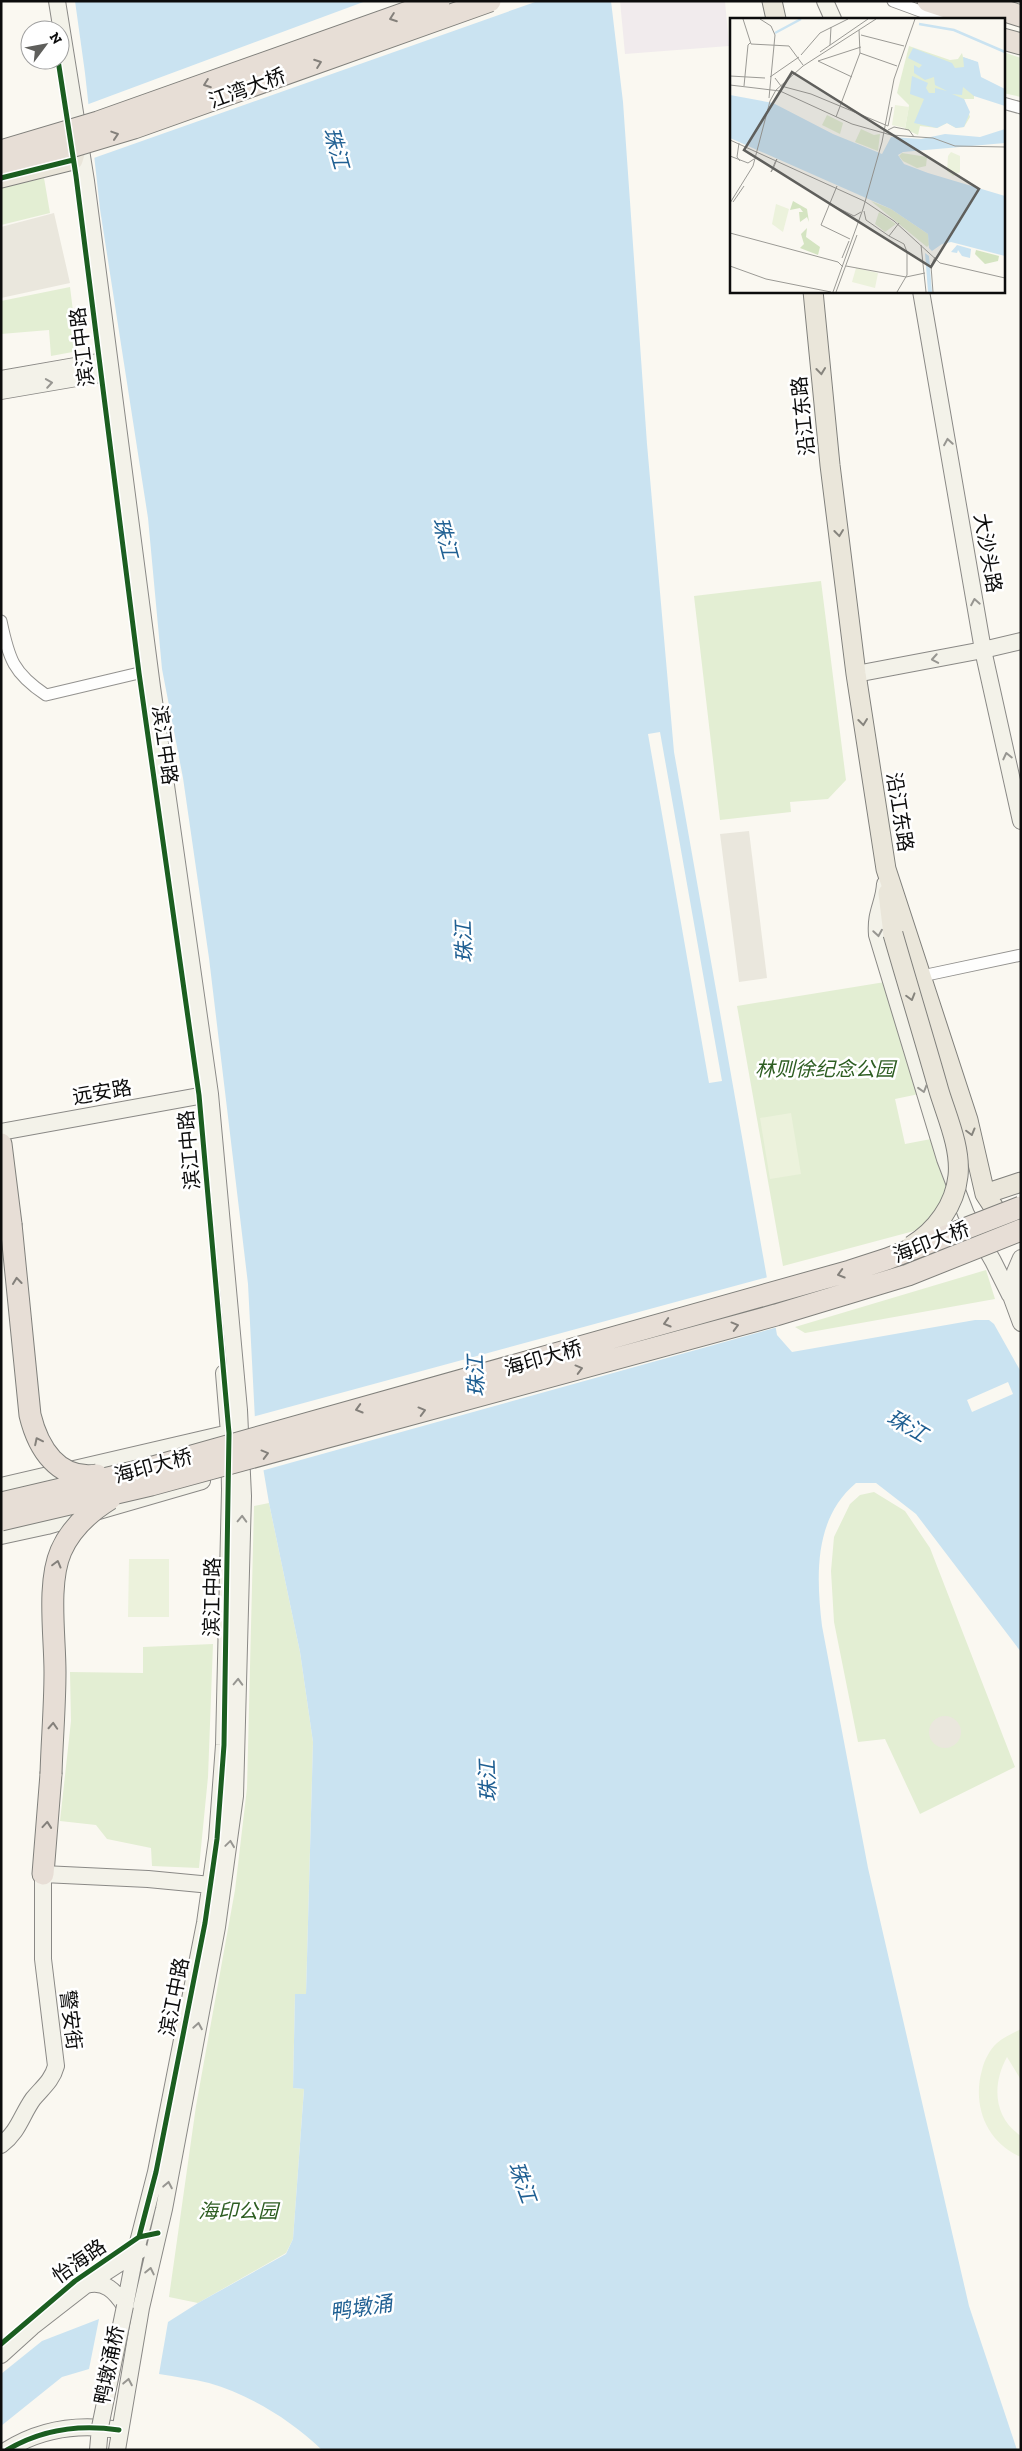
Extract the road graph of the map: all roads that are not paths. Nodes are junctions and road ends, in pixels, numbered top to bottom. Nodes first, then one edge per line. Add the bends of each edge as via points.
1 (48, 1) edge
2 (57, 1) edge
3 (439, 1) edge
4 (490, 1) edge
5 (772, 1) edge
6 (825, 1) edge
7 (893, 1) edge
8 (928, 1) edge
9 (973, 1) edge
10 (1021, 16) edge
11 (776, 18) edge
12 (833, 18) edge
13 (939, 18) edge
14 (980, 18) edge
15 (51, 20) edge
16 (1004, 25) edge
17 (1021, 31) edge
18 (1004, 39) edge
19 (1021, 44) edge
20 (60, 70) edge
21 (1004, 103) edge
22 (1021, 108) edge
23 (68, 124) junction
24 (79, 140) junction
25 (1, 141) edge
26 (1, 151) edge
27 (73, 160) junction
28 (1, 168) edge
29 (1, 178) edge
30 (813, 292) edge
31 (920, 292) edge
32 (103, 368) junction
33 (1, 379) edge
34 (1, 391) edge
35 (1, 622) edge
36 (1021, 641) edge
37 (1021, 649) edge
38 (983, 650) junction
39 (139, 673) junction
40 (856, 674) junction
41 (1021, 821) edge
42 (886, 869) junction
43 (1021, 954) edge
44 (922, 976) junction
45 (205, 1095) junction
46 (1, 1132) edge
47 (1, 1144) edge
48 (1021, 1182) edge
49 (985, 1194) junction
50 (1021, 1207) edge
51 (1021, 1231) edge
52 (1021, 1239) edge
53 (973, 1250) junction
54 (887, 1259) junction
55 (1019, 1260) edge
56 (1015, 1297) edge
57 (1021, 1323) edge
58 (229, 1433) junction
59 (241, 1452) junction
60 (230, 1473) junction
61 (147, 1478) junction
62 (37, 1479) junction
63 (1, 1486) edge
64 (1, 1503) edge
65 (1, 1520) edge
66 (47, 1526) junction
67 (1, 1536) edge
68 (43, 1878) junction
69 (214, 1890) junction
70 (1, 2145) edge
71 (158, 2233) junction
72 (139, 2238) junction
73 (135, 2254) junction
74 (86, 2285) junction
75 (125, 2306) junction
76 (142, 2308) joint
77 (1, 2344) edge
78 (1, 2354) edge
79 (100, 2427) junction
80 (119, 2430) junction
81 (7, 2450) edge
82 (98, 2450) edge
83 (117, 2450) edge

1 - 15 main road
2 - 24 main road, 滨江中路
3 -> 26 highway, 江湾大桥, bridge via 98,122
28 -> 4 highway, 江湾大桥, bridge via 134,128
5 - 11 main road
6 - 12 main road
7 - 13 street
8 - 14 highway
9 - 10 highway
16 - 17 highway
18 - 19 highway
20 - 23 main road, 滨江中路
21 - 22 street
23 - 24 main road
23 - 25 main road
23 - 27 main road, 滨江中路
24 - 27 main road
24 - 32 main road, 滨江中路
27 - 29 main road
27 - 32 main road, 滨江中路
30 -> 40 main road, 沿江东路 via 830,465
38 -> 31 main road, 大沙头路
32 - 33 main road
34 -> 32 main road
32 - 39 main road, 滨江中路
32 - 45 main road, 滨江中路
35 - 39 street via 7,650 16,668 26,682 46,695
36 - 38 main road
37 - 38 main road via 1007,652
38 -> 40 main road
41 -> 38 main road, 大沙头路
39 - 45 main road, 滨江中路
40 -> 42 main road, 沿江东路
42 - 44 main road, 沿江东路
42 -> 54 main road, bridge via 893,934 951,1131 958,1168 956,1190 938,1222 917,1243
42 -> 56 main road via 885,893 876,920 877,936 945,1159 966,1214
43 - 44 street
44 -> 49 main road, 沿江东路 via 968,1120
45 - 46 main road, 远安路
45 - 58 main road, 滨江中路
45 - 59 main road, 滨江中路
61 -> 47 highway, bridge via 75,1474 56,1464 38,1442 30,1415
48 - 49 main road
49 - 51 main road via 1002,1222
49 - 56 main road, 沿江东路
50 - 54 highway, 海印大桥, bridge
51 - 53 highway, 海印大桥, bridge
52 - 53 main road, bridge
61 -> 53 highway, 海印大桥, bridge via 785,1312 908,1275
54 -> 61 highway, 海印大桥, bridge
55 - 56 main road, 沿江东路 via 1015,1272
56 - 57 main road, 沿江东路
58 - 59 main road
58 - 60 main road, 滨江中路
58 - 62 main road
59 - 60 main road
69 -> 59 main road, 滨江中路 via 235,1796 243,1496
60 - 66 main road
60 - 69 main road, 滨江中路 via 224,1745
61 - 64 highway, 海印大桥, bridge
61 - 65 highway, 海印大桥, bridge
68 -> 61 highway, bridge via 55,1673 53,1583 58,1558 68,1537 89,1514
62 - 63 main road
62 - 66 main road via 49,1489 55,1505 56,1515
66 - 67 main road
68 - 69 main road via 148,1879
68 - 70 main road, 警安街 via 43,1959 56,2066 54,2075 33,2100 20,2125
71 -> 69 main road, 滨江中路 via 185,2100
69 - 72 main road, 滨江中路 via 156,2172
71 - 72 main road, 怡海路
71 - 73 main road, 怡海路
76 -> 71 main road, 滨江中路
72 - 73 main road, 滨江中路
72 - 77 main road, 怡海路 via 59,2292
73 - 74 main road, 怡海路
73 - 75 main road, 滨江中路
74 - 75 main road via 102,2284 111,2288
74 - 78 main road, 怡海路
75 - 79 main road, 鸭墩涌桥, bridge
80 -> 76 main road, 鸭墩涌桥
79 - 80 main road
79 - 81 main road via 67,2428 38,2435
79 - 82 main road, 鸭墩涌桥
80 - 83 main road, 鸭墩涌桥

